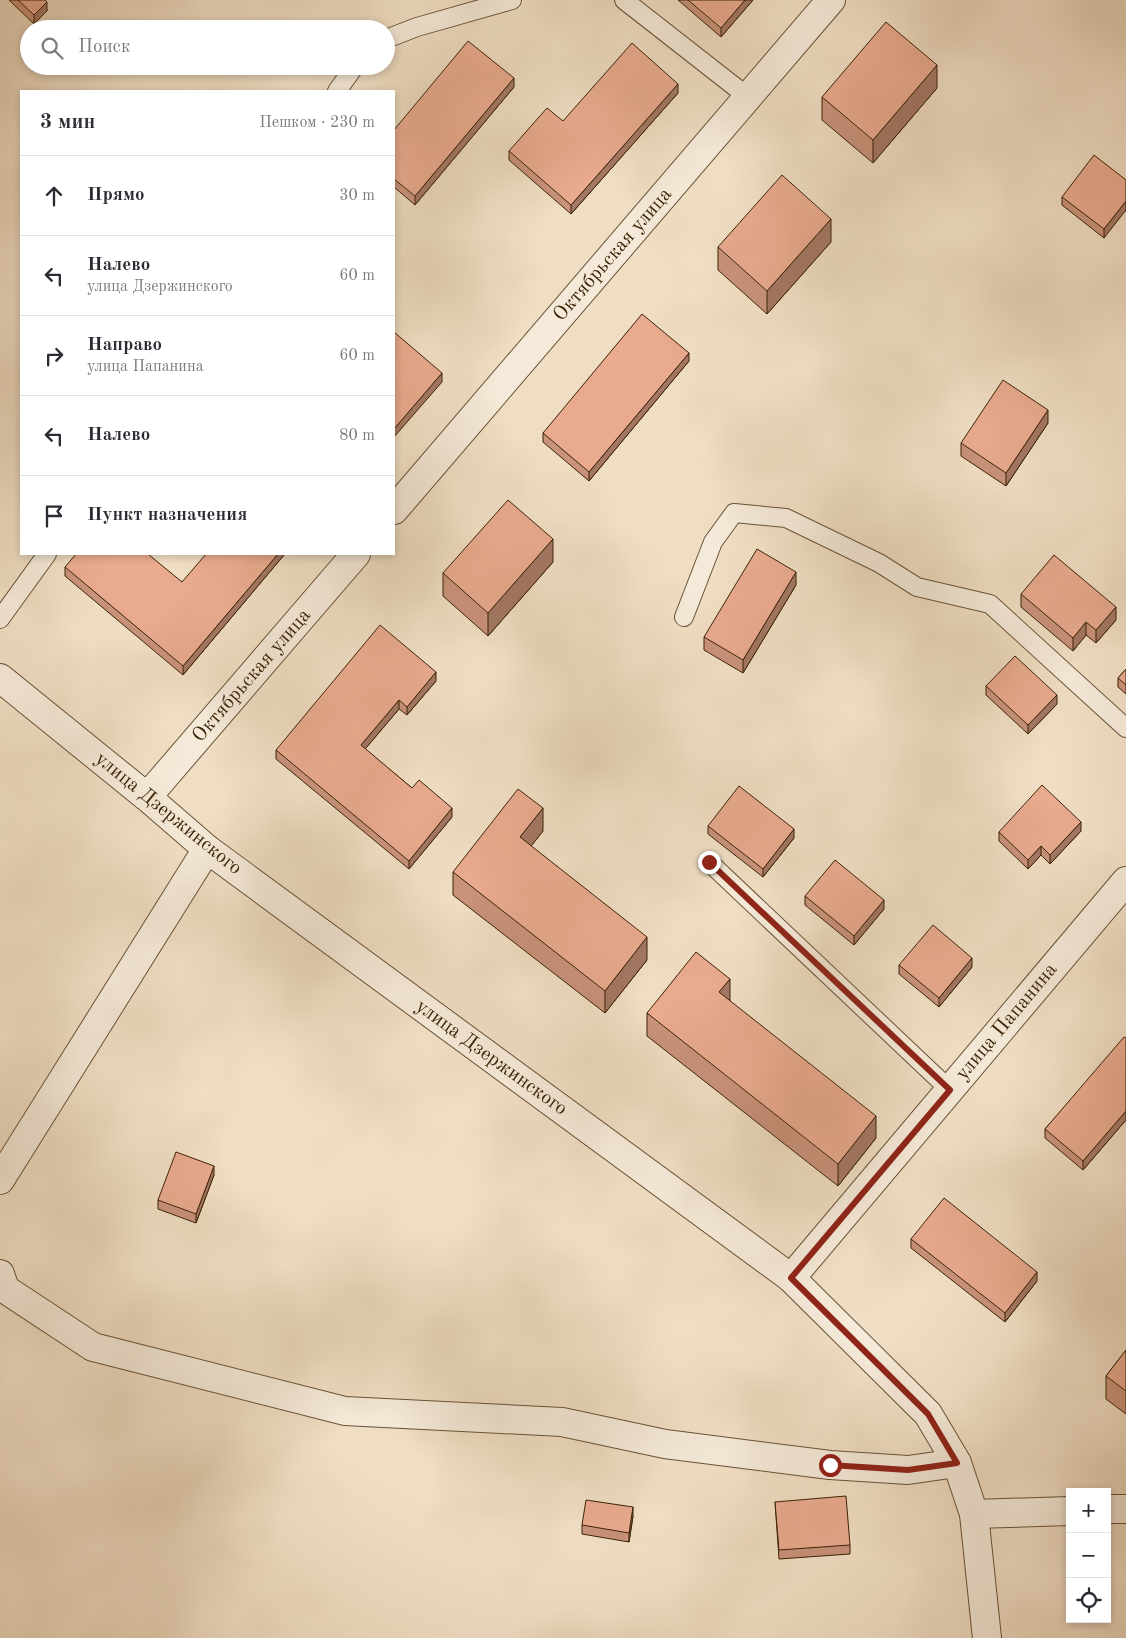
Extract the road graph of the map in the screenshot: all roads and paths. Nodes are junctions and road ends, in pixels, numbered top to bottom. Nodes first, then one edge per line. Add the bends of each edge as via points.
1 (512, 0) edge
2 (624, 0) edge
3 (831, 0) edge
4 (395, 36) edge
5 (349, 75) edge
6 (338, 90) edge
7 (748, 96) junction
8 (395, 509) edge
9 (46, 555) edge
10 (355, 555) edge
11 (684, 617) dead end
12 (0, 619) edge
13 (0, 678) edge
14 (1126, 728) edge
15 (147, 797) junction
16 (207, 849) junction
17 (709, 862) dead end
18 (1126, 881) edge
19 (950, 1090) junction
20 (0, 1180) edge
21 (0, 1274) edge
22 (791, 1278) junction
23 (957, 1463) junction
24 (1111, 1509) edge
25 (1126, 1509) edge
26 (1066, 1511) edge
27 (974, 1514) junction
28 (987, 1638) edge

1 - 4 lane
2 - 7 lane
3 - 7 street, Октябрьская улица
5 - 6 lane
7 - 8 street, Октябрьская улица
9 - 12 lane
10 - 15 street, Октябрьская улица
11 - 14 lane via 713,542 734,513 786,518 879,563 917,587 990,604
13 - 15 street, улица Дзержинского
15 - 16 street, улица Дзержинского
16 - 20 street
16 - 22 street, улица Дзержинского
17 - 19 lane
18 - 19 street, улица Папанина
19 - 22 street, улица Папанина
21 - 23 street via 6,1288 93,1347 345,1411 562,1422 665,1444 830,1465 908,1470
22 - 23 street, улица Дзержинского via 928,1414
23 - 27 street, улица Дзержинского
24 - 25 street
26 - 27 street
27 - 28 street, улица Дзержинского

